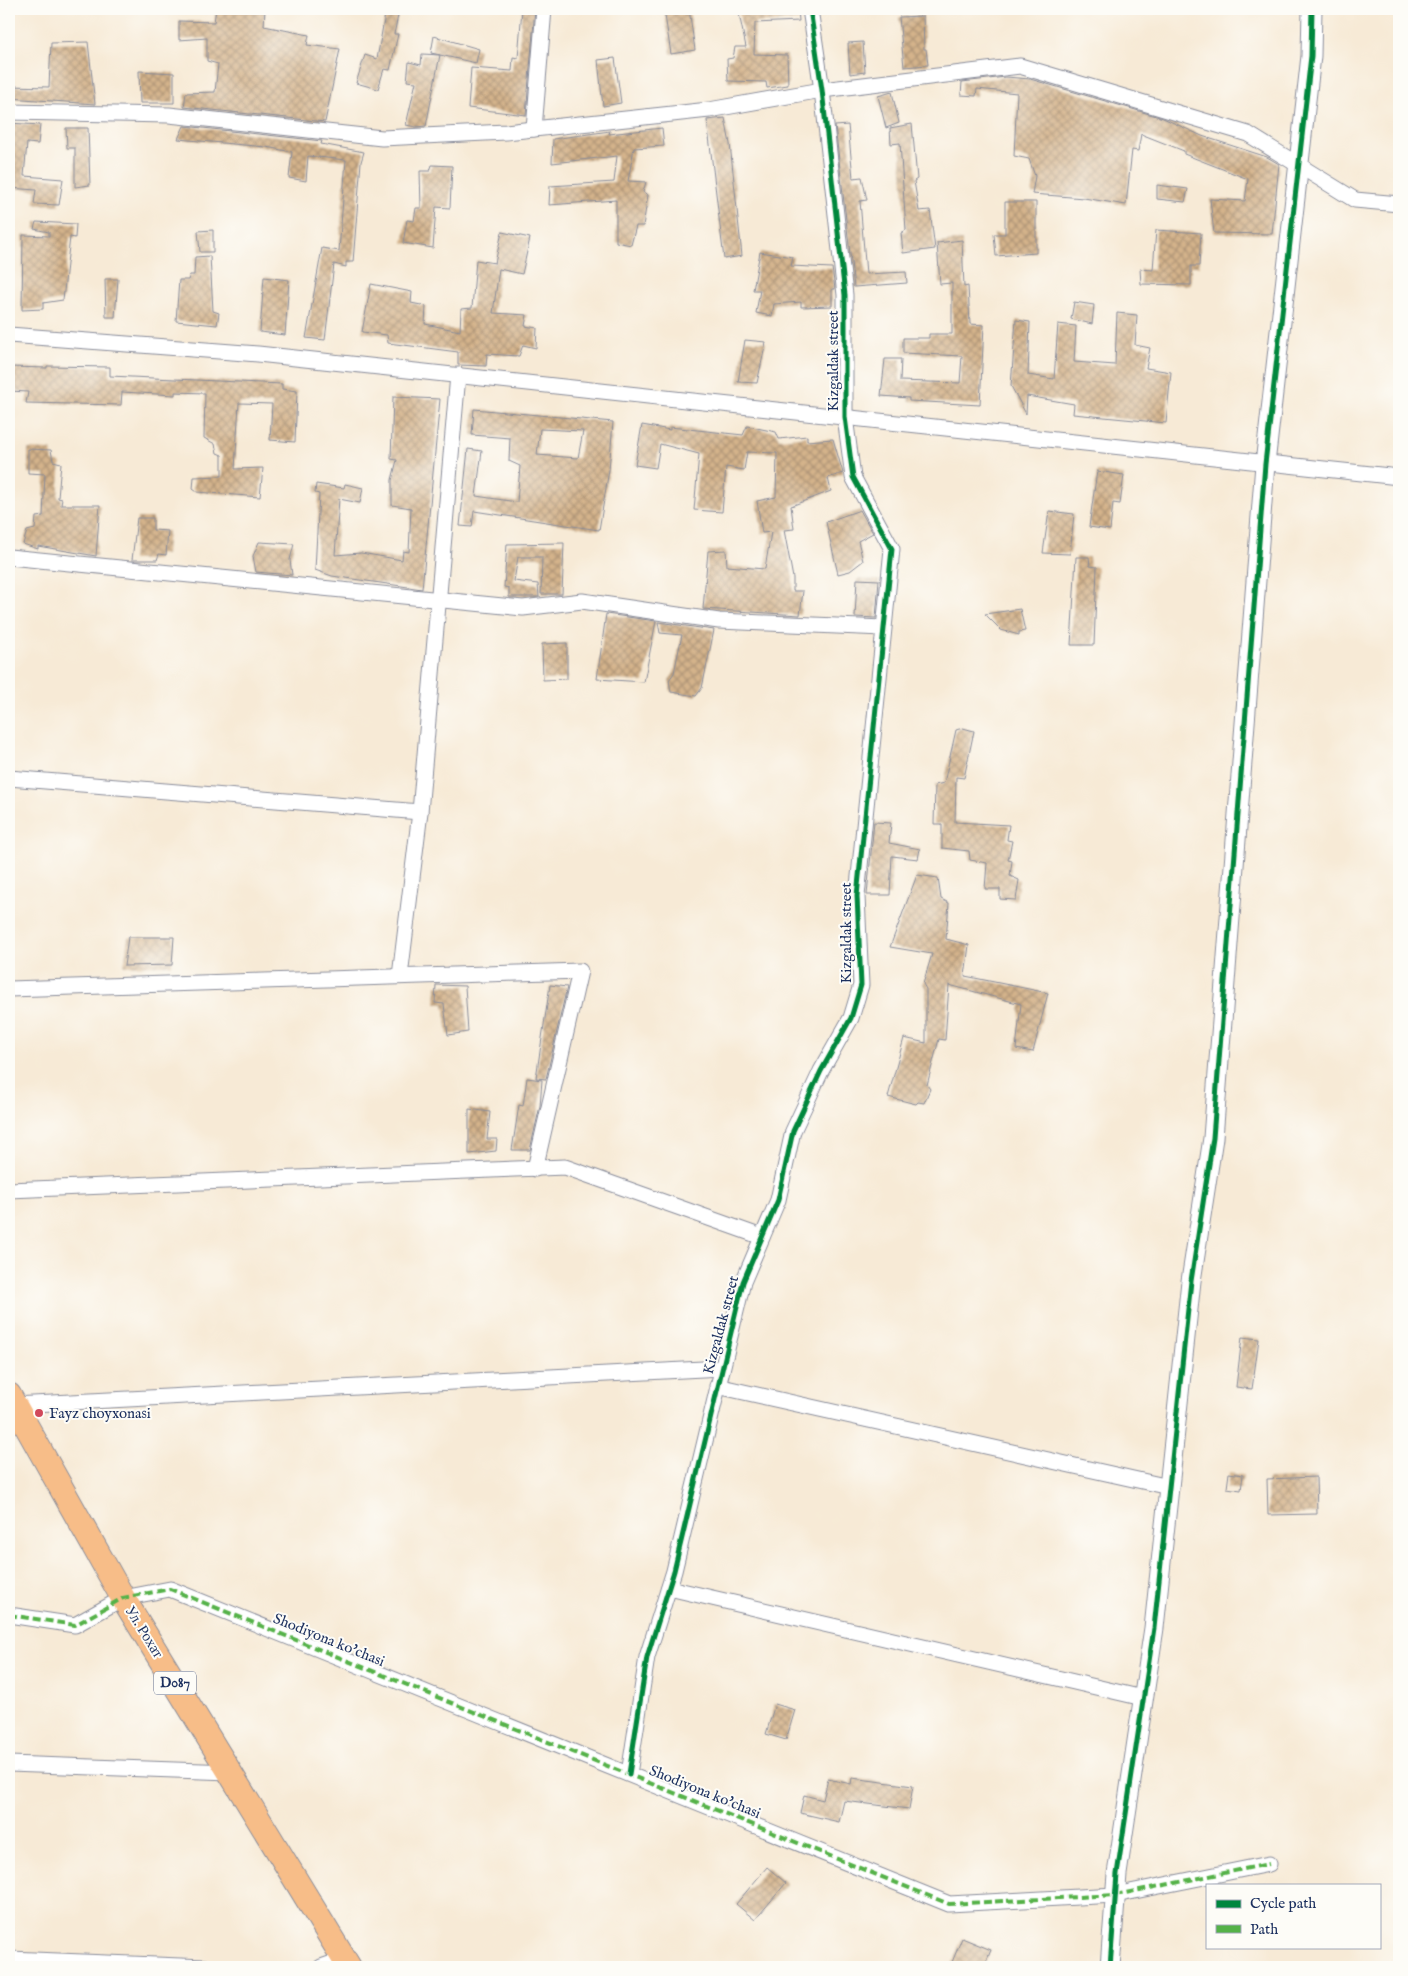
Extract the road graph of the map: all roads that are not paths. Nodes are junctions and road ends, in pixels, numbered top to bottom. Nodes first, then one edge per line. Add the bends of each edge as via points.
1 (544, 9) edge
2 (810, 9) edge
3 (1312, 9) edge
4 (822, 90) junction
5 (9, 112) edge
6 (534, 129) junction
7 (1298, 166) junction
8 (1399, 204) edge
9 (9, 335) edge
10 (458, 375) junction
11 (845, 417) junction
12 (1266, 464) junction
13 (1399, 477) edge
14 (9, 557) edge
15 (438, 601) junction
16 (883, 628) junction
17 (9, 778) edge
18 (420, 812) junction
19 (400, 976) junction
20 (9, 990) edge
21 (534, 1169) junction
22 (9, 1190) edge
23 (762, 1237) junction
24 (722, 1368) junction
25 (718, 1386) junction
26 (11, 1400) edge
27 (1168, 1487) junction
28 (669, 1588) junction
29 (123, 1598) junction
30 (9, 1615) edge
31 (1143, 1698) junction
32 (9, 1764) edge
33 (230, 1772) junction
34 (629, 1774) junction
35 (1269, 1864) dead end
36 (1115, 1896) junction
37 (9, 1959) edge
38 (347, 1963) edge
39 (205, 1967) edge
40 (321, 1967) edge
41 (1110, 1967) edge

1 - 6 street
2 - 4 street, Kizgaldak street
3 - 7 street via 1311,56
4 - 6 street via 709,110
4 - 7 street via 1020,66 1248,134
4 - 11 street, Kizgaldak street via 845,295
5 - 6 street via 169,115 382,138
7 - 8 street via 1354,200
7 - 12 street
9 - 10 street via 258,354
10 - 11 street
10 - 15 street
11 - 12 street
11 - 16 street, Kizgaldak street via 853,477 892,549
12 - 13 street
12 - 27 street via 1213,1138 1191,1280
14 - 15 street
15 - 16 street via 523,608 582,601 719,621
15 - 18 street
16 - 23 street, Kizgaldak street via 856,896 861,985 852,1018 821,1071 793,1131 778,1200
17 - 18 street
18 - 19 street
19 - 20 street
19 - 21 street via 580,971
21 - 22 street
21 - 23 street via 565,1168
23 - 24 street, Kizgaldak street via 743,1282
24 - 25 street, Kizgaldak street
24 - 26 street
25 - 27 street
25 - 28 street, Kizgaldak street
26 - 29 main road, Ул. Рохат / D087
27 - 31 street via 1154,1628
28 - 31 street
28 - 34 street, Kizgaldak street via 647,1656
29 - 30 street, Shodiyona ko'chasi via 75,1625
29 - 33 main road, Ул. Рохат / D087
29 - 34 street, Shodiyona ko'chasi via 170,1589
31 - 36 street
32 - 33 street
33 - 38 main road, Ул. Рохат / D087
34 - 36 street, Shodiyona ko'chasi via 950,1904
35 - 36 street, Shodiyona ko'chasi
36 - 41 street
37 - 39 street
38 - 40 street

